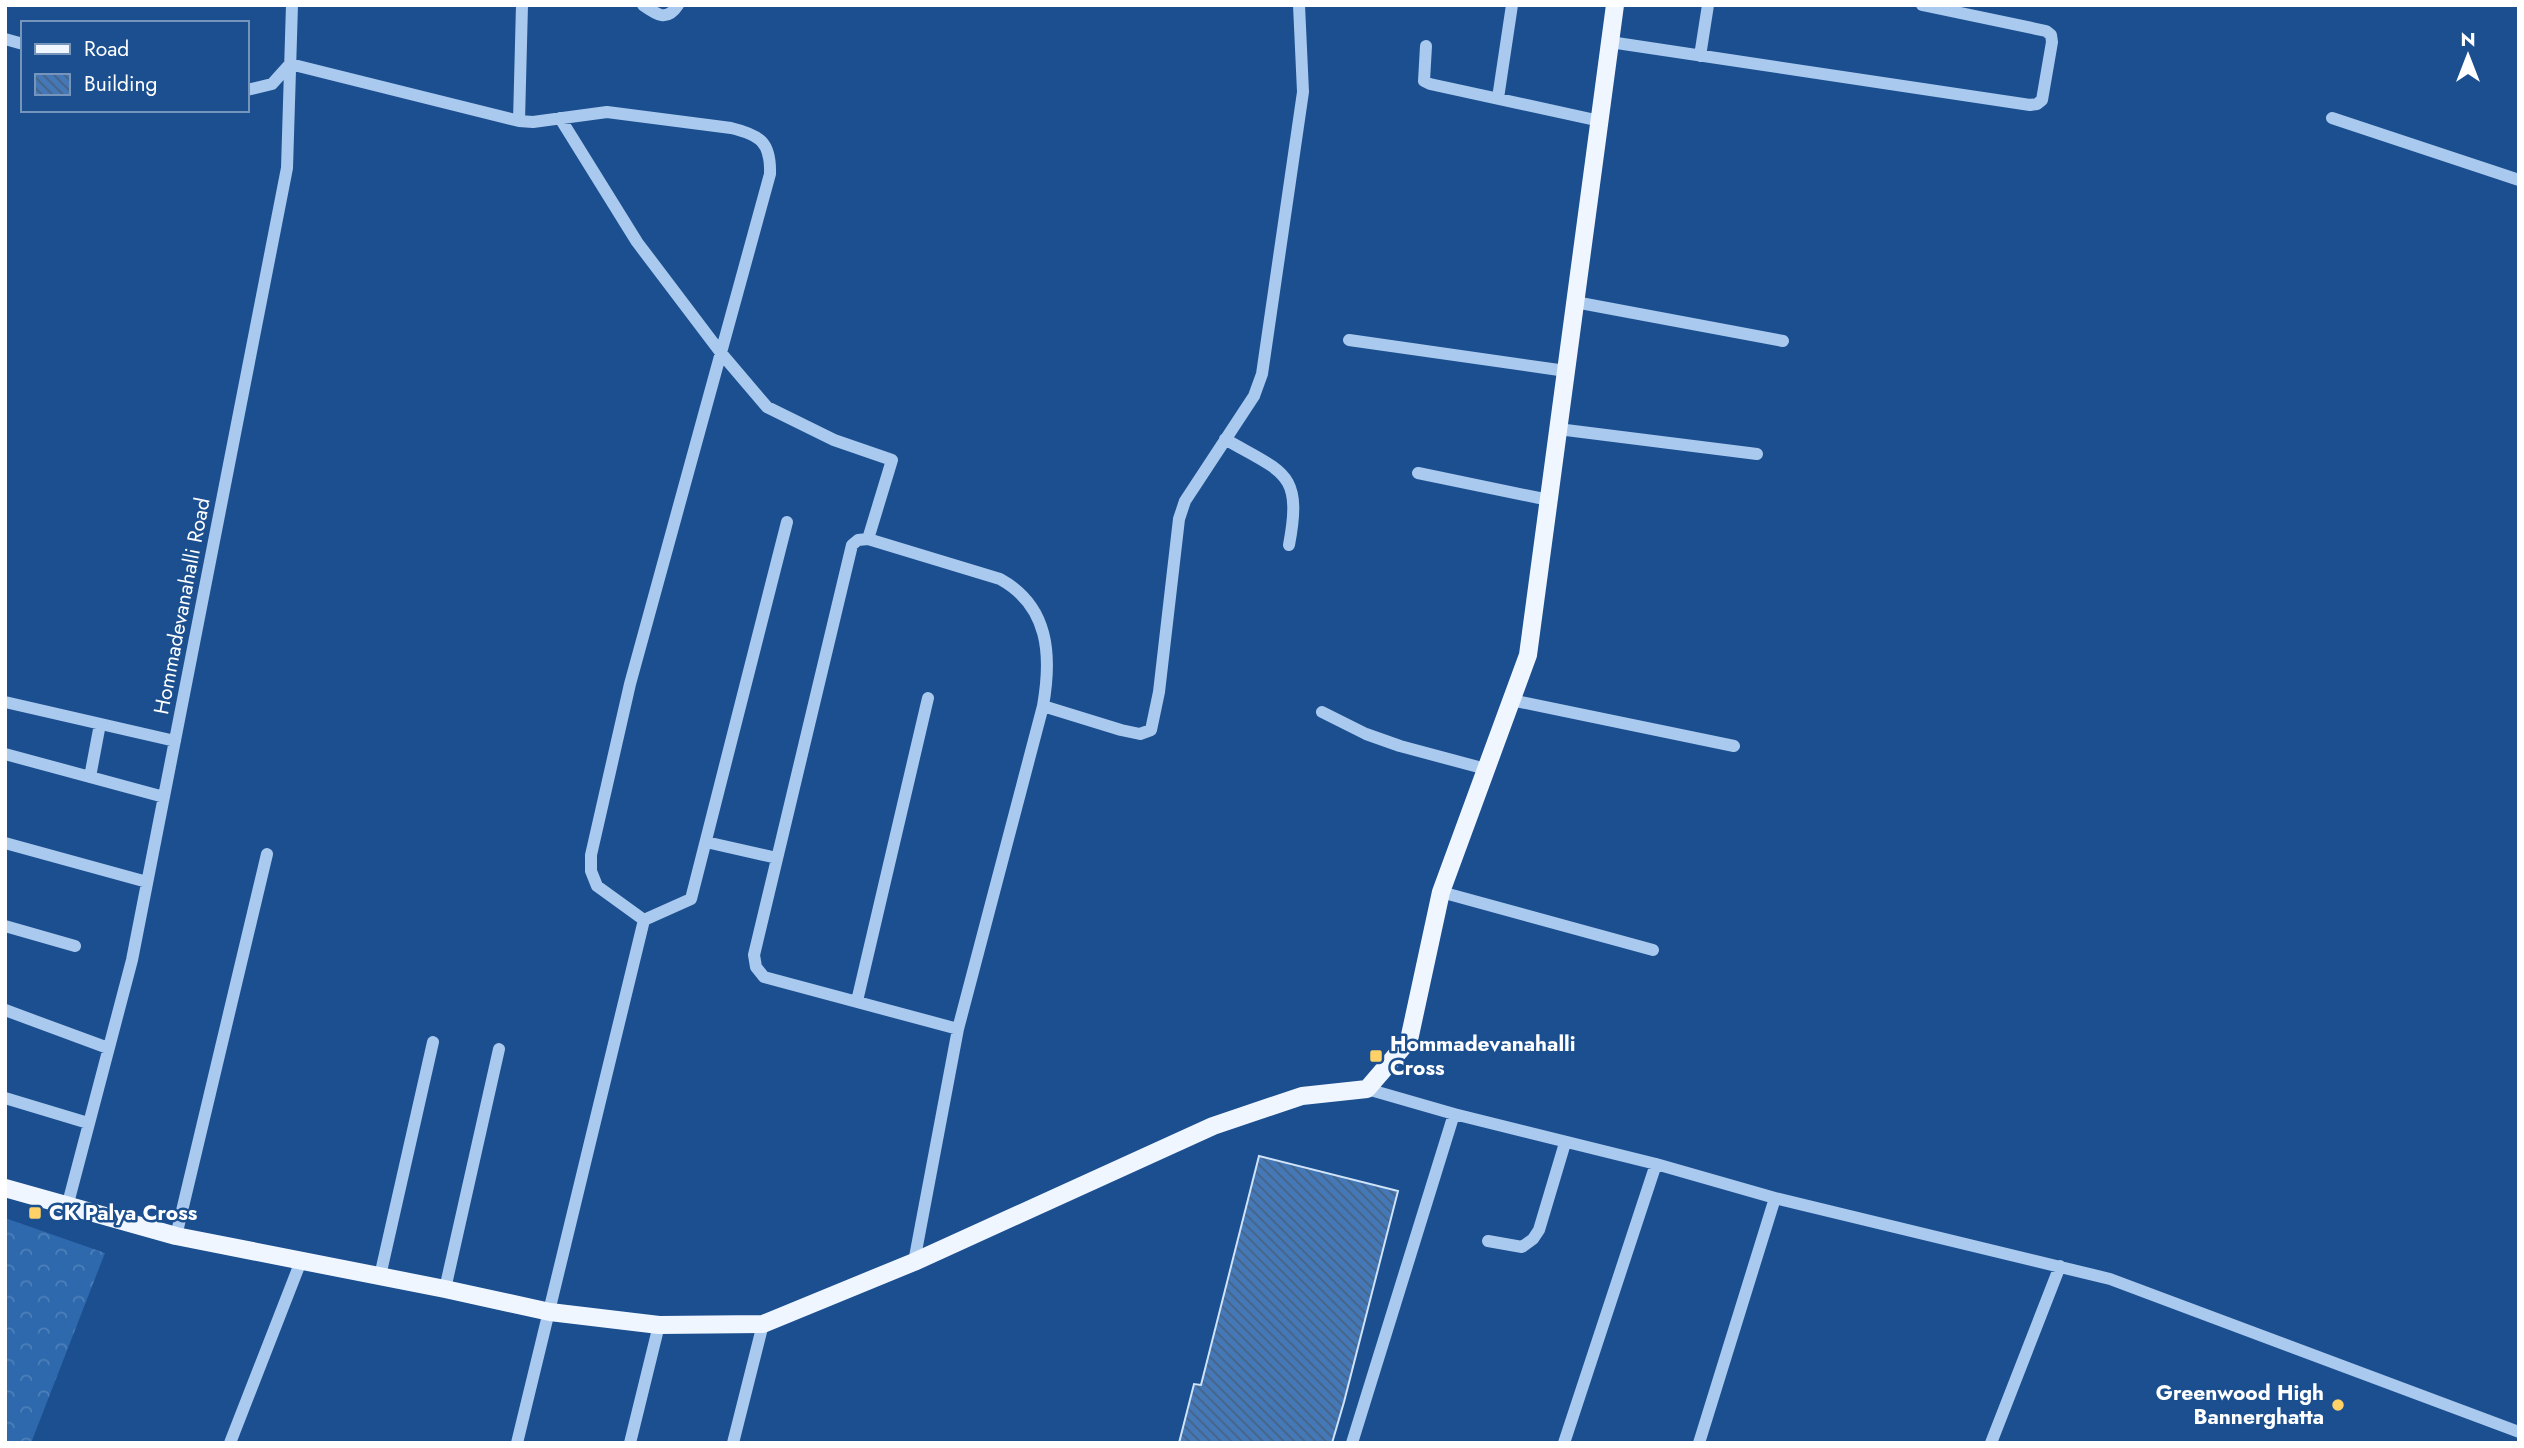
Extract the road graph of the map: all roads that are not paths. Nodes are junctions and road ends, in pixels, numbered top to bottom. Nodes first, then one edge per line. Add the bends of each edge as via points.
1 (292, 5) edge
2 (522, 5) edge
3 (643, 5) edge
4 (678, 5) edge
5 (1300, 5) edge
6 (1512, 5) edge
7 (1615, 5) edge
8 (1708, 5) edge
9 (1922, 5) edge
10 (1610, 42) junction
11 (1426, 46) dead end
12 (1700, 56) junction
13 (290, 64) junction
14 (248, 90) edge
15 (1498, 98) junction
16 (560, 118) junction
17 (2332, 118) dead end
18 (519, 121) junction
19 (1600, 121) junction
20 (2519, 180) edge
21 (1575, 302) junction
22 (1349, 340) dead end
23 (1783, 341) dead end
24 (721, 353) junction
25 (1566, 371) junction
26 (1558, 429) junction
27 (1225, 439) junction
28 (1757, 454) dead end
29 (1418, 473) dead end
30 (1549, 500) junction
31 (787, 522) dead end
32 (868, 539) junction
33 (1289, 545) dead end
34 (928, 698) dead end
35 (1511, 699) junction
36 (5, 702) edge
37 (1043, 706) junction
38 (1322, 712) dead end
39 (100, 724) junction
40 (175, 741) junction
41 (1734, 746) dead end
42 (5, 754) edge
43 (1486, 769) junction
44 (90, 777) junction
45 (164, 797) junction
46 (706, 842) junction
47 (5, 843) edge
48 (267, 854) dead end
49 (777, 858) junction
50 (147, 882) junction
51 (1441, 892) junction
52 (645, 920) junction
53 (5, 926) edge
54 (75, 947) dead end
55 (1653, 950) dead end
56 (857, 1001) junction
57 (5, 1010) edge
58 (958, 1030) junction
59 (433, 1042) dead end
60 (108, 1048) junction
61 (499, 1049) dead end
62 (1367, 1089) junction
63 (5, 1098) edge
64 (1454, 1114) junction
65 (88, 1123) junction
66 (1565, 1143) junction
67 (1656, 1164) junction
68 (5, 1188) edge
69 (1775, 1198) junction
70 (67, 1207) junction
71 (176, 1236) junction
72 (1488, 1241) dead end
73 (301, 1261) junction
74 (914, 1262) junction
75 (2060, 1266) junction
76 (380, 1276) junction
77 (445, 1289) junction
78 (550, 1312) junction
79 (763, 1324) junction
80 (659, 1325) junction
81 (2519, 1432) edge
82 (632, 1441) edge
83 (230, 1443) edge
84 (517, 1443) edge
85 (733, 1443) edge
86 (1352, 1443) edge
87 (1564, 1443) edge
88 (1699, 1443) edge
89 (1991, 1443) edge

1 - 13 street, Hommadevanahalli Road
2 - 18 street
3 - 4 street via 665,17
5 - 27 street via 1303,92 1299,131 1262,374 1254,396
6 - 15 street
7 - 10 main road
8 - 12 street
9 - 12 street via 2046,31 2052,42 2042,100 2030,105
10 - 12 street
10 - 19 main road
11 - 15 street via 1424,81
13 - 14 street via 272,84
13 - 18 street
13 - 40 street, Hommadevanahalli Road via 287,168
15 - 19 street
16 - 18 street
16 - 24 street via 637,243
16 - 24 street via 607,112 731,128 761,139 768,148 769,174
17 - 20 street
19 - 21 main road
21 - 23 street
21 - 25 main road
22 - 25 street
24 - 32 street via 767,407 834,440 892,460
24 - 52 street via 630,684 591,855 597,886
25 - 26 main road
26 - 28 street
26 - 30 main road
27 - 33 street via 1278,471 1292,488
27 - 37 street via 1185,501 1179,519 1151,730 1140,734 1121,730
29 - 30 street
30 - 35 main road via 1528,655
31 - 46 street
32 - 37 street via 1017,588 1028,599 1042,629 1048,680
32 - 49 street via 852,545
34 - 56 street
35 - 41 street
35 - 43 main road
36 - 39 street
37 - 58 street
38 - 43 street via 1400,746
39 - 40 street
39 - 44 street
40 - 45 street, Hommadevanahalli Road
42 - 44 street
43 - 51 main road
44 - 45 street
45 - 50 street, Hommadevanahalli Road
46 - 49 street
46 - 52 street via 691,899
47 - 50 street
48 - 71 street
49 - 56 street via 754,955 756,967 764,977
50 - 60 street, Hommadevanahalli Road
51 - 55 street
51 - 62 main road via 1409,1040
52 - 78 street
53 - 54 street
56 - 58 street
57 - 60 street
58 - 74 street
59 - 76 street
60 - 65 street, Hommadevanahalli Road
61 - 77 street
62 - 64 street
62 - 74 main road via 1302,1096 1213,1126
63 - 65 street
64 - 66 street
64 - 86 street
65 - 70 street, Hommadevanahalli Road
66 - 67 street
66 - 72 street via 1533,1239 1522,1247
67 - 69 street
67 - 87 street
68 - 70 main road
69 - 75 street
69 - 88 street
70 - 71 main road
71 - 73 main road
73 - 76 main road
73 - 83 street
74 - 79 main road
75 - 81 street via 2110,1279
75 - 89 street
76 - 77 main road
77 - 78 main road
78 - 80 main road
78 - 84 street
79 - 80 main road
79 - 85 street
80 - 82 street

